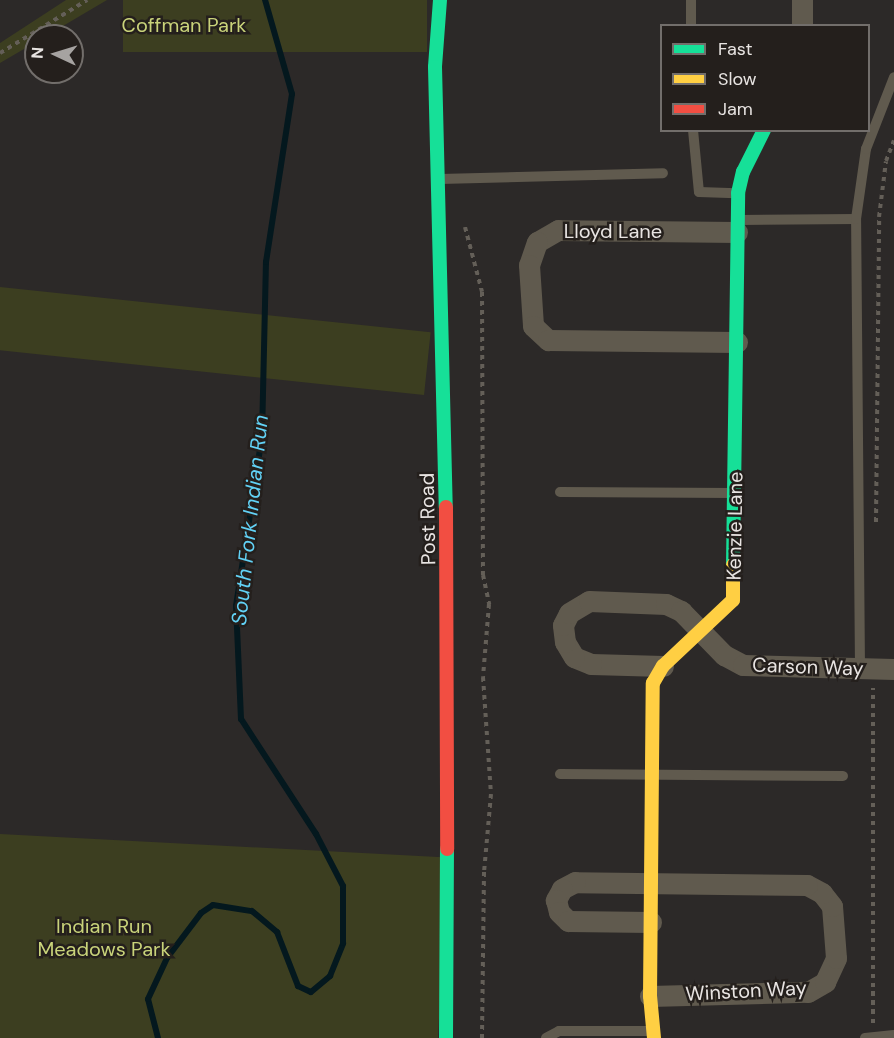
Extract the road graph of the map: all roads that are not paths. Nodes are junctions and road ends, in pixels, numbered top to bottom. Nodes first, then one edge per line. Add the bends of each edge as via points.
1 (440, 0) edge
2 (691, 0) edge
3 (802, 0) edge
4 (691, 24) edge
5 (802, 24) edge
6 (894, 77) edge
7 (693, 132) edge
8 (763, 132) edge
9 (663, 173) dead end
10 (437, 180) junction
11 (738, 193) junction
12 (856, 219) junction
13 (737, 226) junction
14 (737, 342) junction
15 (560, 492) dead end
16 (737, 493) junction
17 (700, 630) junction
18 (663, 666) junction
19 (860, 668) junction
20 (894, 669) edge
21 (560, 774) dead end
22 (652, 775) junction
23 (843, 776) dead end
24 (650, 884) junction
25 (651, 922) junction
26 (650, 996) junction
27 (654, 1034) edge
28 (894, 1035) edge
29 (446, 1038) edge
30 (546, 1038) edge
31 (866, 1038) edge

1 - 10 street, Post Road via 435,67
2 - 4 lane
3 - 5 street
6 - 12 lane via 866,150
7 - 11 lane via 699,192
8 - 11 street, Kenzie Lane via 743,172
9 - 10 lane
10 - 29 street, Post Road via 449,628
11 - 13 street, Kenzie Lane
12 - 13 lane
12 - 19 lane
13 - 14 street, Kenzie Lane
13 - 14 street, Lloyd Lane via 558,230 537,242 529,265 532,326 548,340
14 - 16 street, Kenzie Lane
15 - 16 lane
16 - 17 street, Kenzie Lane via 733,600
17 - 18 street, Kenzie Lane
17 - 18 street, Carson Way via 681,611 666,604 589,601 569,613 564,634 574,657 591,664
17 - 19 street, Carson Way via 724,655 743,665
18 - 22 street, Kenzie Lane via 653,683
19 - 20 street, Carson Way
21 - 22 lane
22 - 23 lane
22 - 24 street, Kenzie Lane
24 - 25 street, Kenzie Lane
24 - 25 street, Winston Way via 575,882 562,889 556,900 558,912 568,921
24 - 26 street, Winston Way via 807,885 822,893 832,906 836,958 825,982 808,992
25 - 26 street, Kenzie Lane
26 - 27 street, Kenzie Lane
27 - 30 lane via 559,1031
28 - 31 lane

